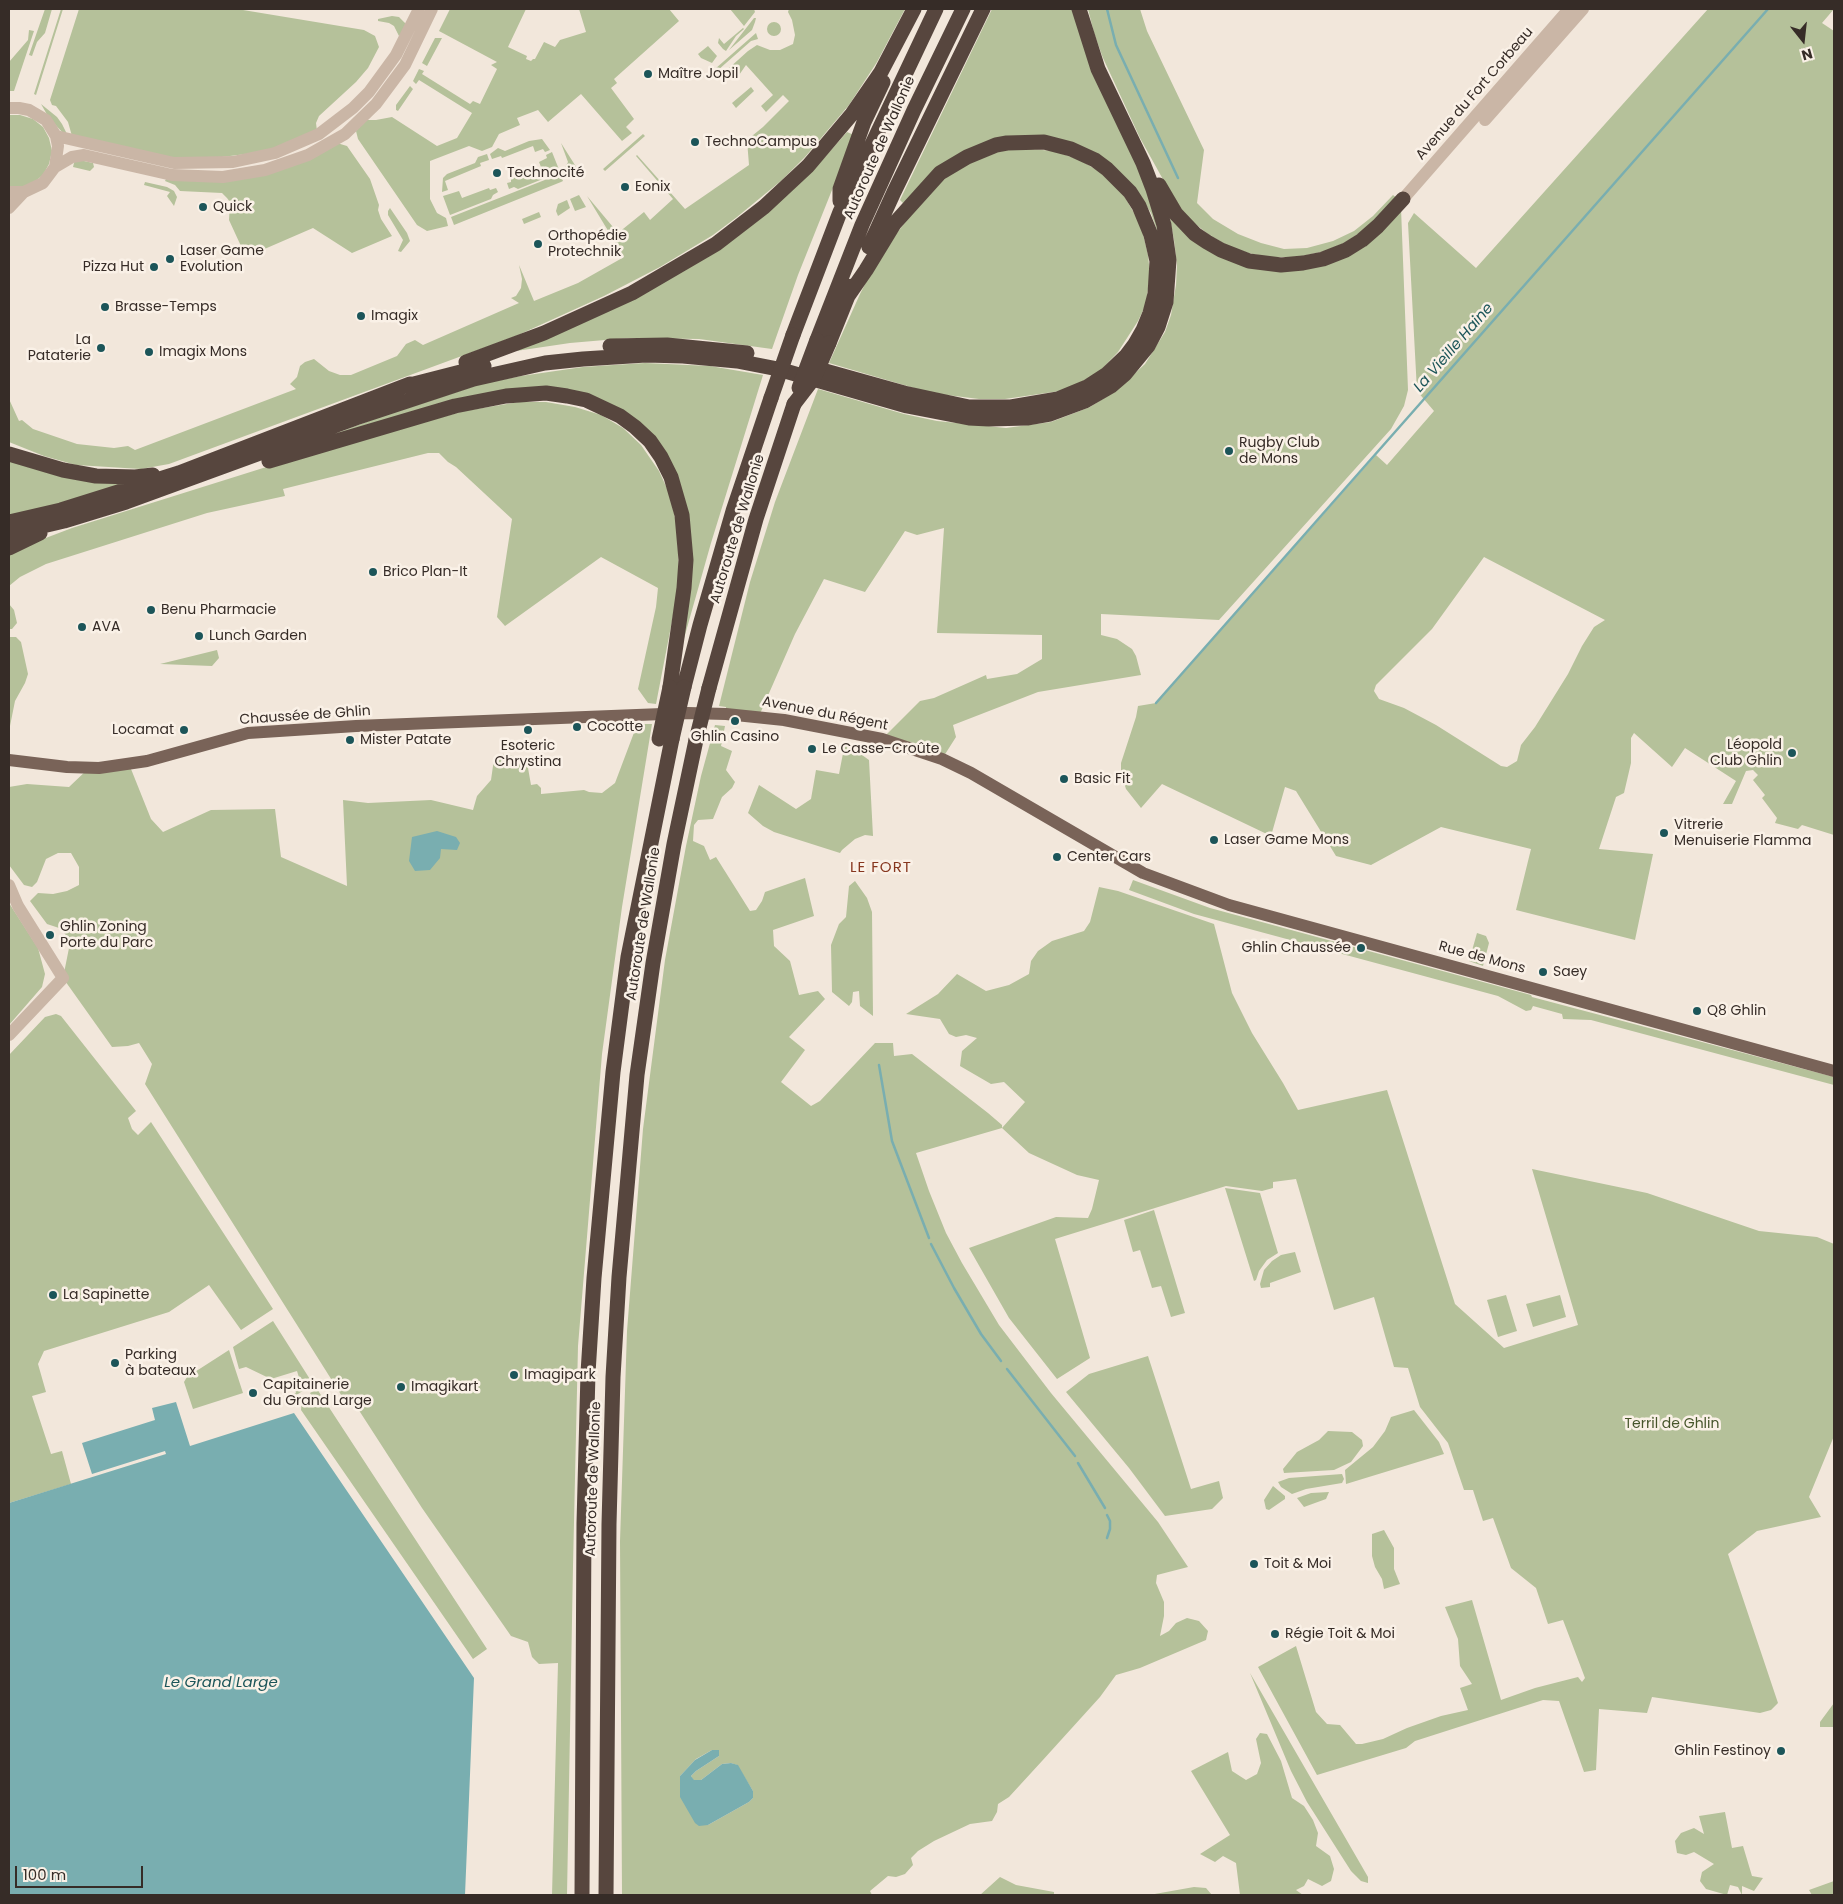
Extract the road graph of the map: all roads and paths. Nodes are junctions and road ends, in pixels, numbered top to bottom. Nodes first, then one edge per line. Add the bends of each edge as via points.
1 (419, 9) edge
2 (432, 9) edge
3 (914, 9) edge
4 (936, 9) edge
5 (963, 9) edge
6 (983, 9) edge
7 (1079, 9) edge
8 (1569, 9) edge
9 (1583, 9) edge
10 (9, 108) edge
11 (1485, 120) dead end
12 (56, 136) junction
13 (1143, 164) junction
14 (55, 167) junction
15 (9, 192) edge
16 (24, 192) junction
17 (1403, 199) joint
18 (9, 208) edge
19 (840, 212) junction
20 (848, 296) junction
21 (823, 342) junction
22 (402, 387) junction
23 (9, 448) edge
24 (9, 454) edge
25 (31, 460) junction
26 (216, 471) junction
27 (179, 473) junction
28 (64, 521) junction
29 (9, 522) edge
30 (9, 534) edge
31 (9, 548) edge
32 (677, 687) junction
33 (608, 716) joint
34 (9, 760) edge
35 (1126, 864) joint
36 (9, 885) edge
37 (9, 1035) edge
38 (1834, 1071) edge
39 (582, 1895) edge
40 (606, 1895) edge

1 - 12 street via 396,55 369,92 319,134 275,153 233,162 174,163
2 - 14 street via 404,66 376,104 345,134 308,155 265,170 223,177 172,175 84,155 72,156
3 - 19 highway via 905,37 864,122 840,189
3 - 22 highway via 881,72 830,141 784,189 728,235 663,276 594,311
4 - 19 highway, Autoroute de Wallonie
5 - 21 highway, Autoroute de Wallonie via 866,216
6 - 20 highway via 894,192
7 - 13 highway via 1098,69
8 - 17 street, Avenue du Fort Corbeau
9 - 11 street, Avenue du Fort Corbeau
10 - 12 street via 38,114
12 - 14 street via 58,157
13 - 17 highway via 1176,214 1195,234 1227,253 1264,264 1303,263 1346,250 1378,226
13 - 26 highway via 1167,240 1169,278 1166,302 1158,327 1138,360 1111,386 1072,407 1027,418 969,418 907,406 778,369 737,361 683,356 615,356 546,363 474,379 356,418
14 - 16 street via 42,183
15 - 16 street
16 - 18 street
19 - 32 highway, Autoroute de Wallonie, bridge via 771,398 733,511 700,625
20 - 21 highway
20 - 22 highway via 894,224 940,173 996,145 1018,142 1044,142 1070,149 1107,169 1139,206 1151,234 1157,261 1150,313 1126,356 1107,374 1086,387 1044,403 1011,408 969,407 904,393 778,358 667,345 557,351
21 - 40 highway, Autoroute de Wallonie, bridge via 794,404 756,519 696,740 653,963 636,1085 618,1277 609,1524
22 - 27 highway
23 - 25 highway
24 - 25 highway
25 - 27 highway via 96,476
26 - 28 highway
26 - 32 highway via 275,460 455,406 506,396 546,393 586,400 604,407 650,441 671,477 682,516 686,560
27 - 29 highway via 62,510
28 - 30 highway
28 - 31 highway
32 - 39 highway, Autoroute de Wallonie, bridge via 628,957 612,1081 594,1278 584,1523
33 - 34 main road, Chaussée de Ghlin via 264,732 229,737 147,760 99,768
33 - 35 main road, Avenue du Régent via 759,716 882,739 946,761
35 - 38 main road, Rue de Mons via 1229,905
36 - 37 street via 18,906 63,978

